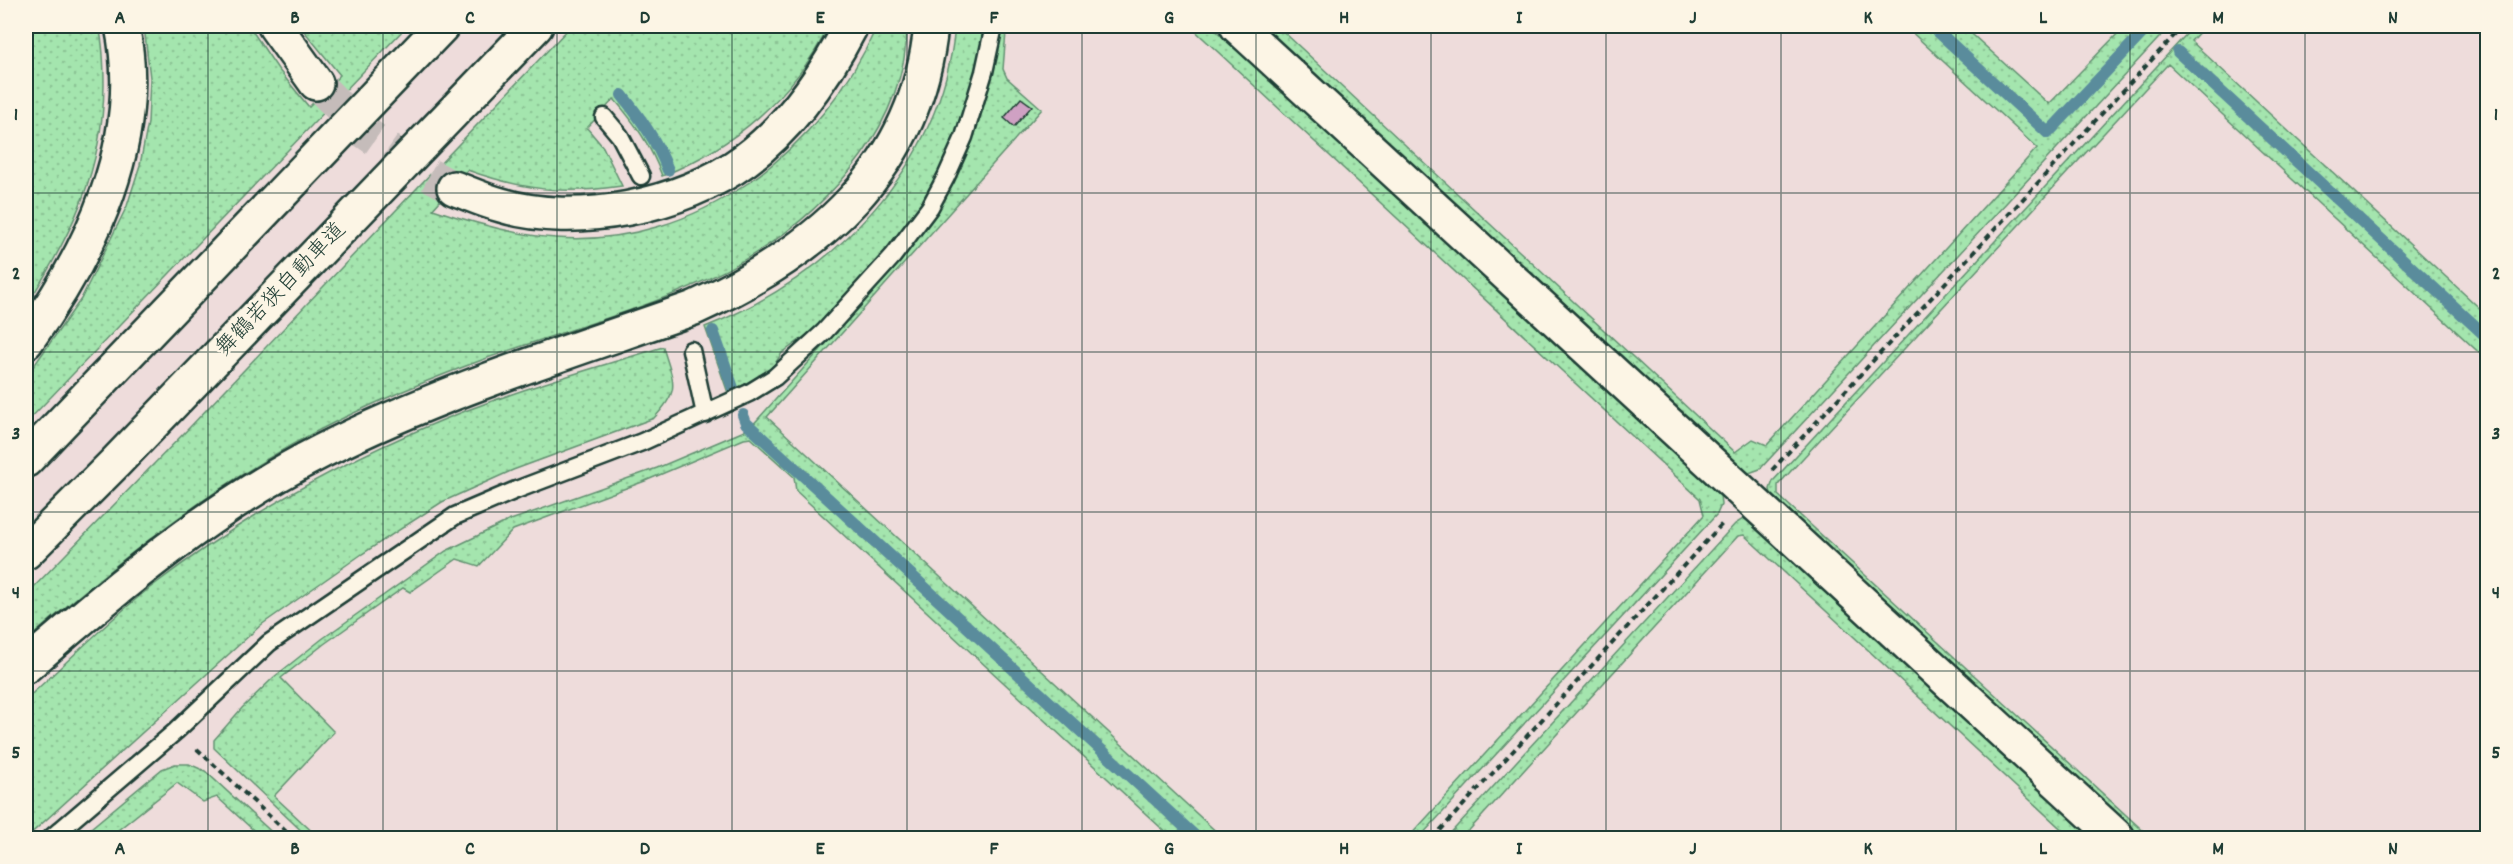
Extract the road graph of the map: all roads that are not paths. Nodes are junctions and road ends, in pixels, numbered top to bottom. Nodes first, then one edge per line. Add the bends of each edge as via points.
1 (122, 26) edge
2 (275, 26) edge
3 (442, 26) edge
4 (536, 26) edge
5 (851, 26) edge
6 (931, 26) edge
7 (994, 26) edge
8 (1238, 26) edge
9 (316, 83) tunnel mouth
10 (604, 117) dead end
11 (641, 176) dead end
12 (454, 188) tunnel mouth
13 (26, 342) edge
14 (691, 350) dead end
15 (705, 414) junction
16 (26, 460) edge
17 (26, 552) edge
18 (26, 666) edge
19 (51, 838) edge
20 (2118, 838) edge

1 - 13 main road via 126,107 113,177 87,242 48,312
2 - 9 main road
3 - 16 main road
4 - 17 main road, 舞鶴若狭自動車道
5 - 12 main road via 822,76 776,132 745,160 677,195 596,213 551,213 503,206
6 - 18 main road via 923,76 912,109 881,168 857,198 797,252 730,292 694,308 442,397 321,452 211,518 99,602
7 - 15 lane via 964,137 946,177 913,231 824,332 775,377
8 - 20 main road
10 - 11 lane via 620,136
14 - 15 lane
15 - 19 lane via 454,516 268,643 176,731

